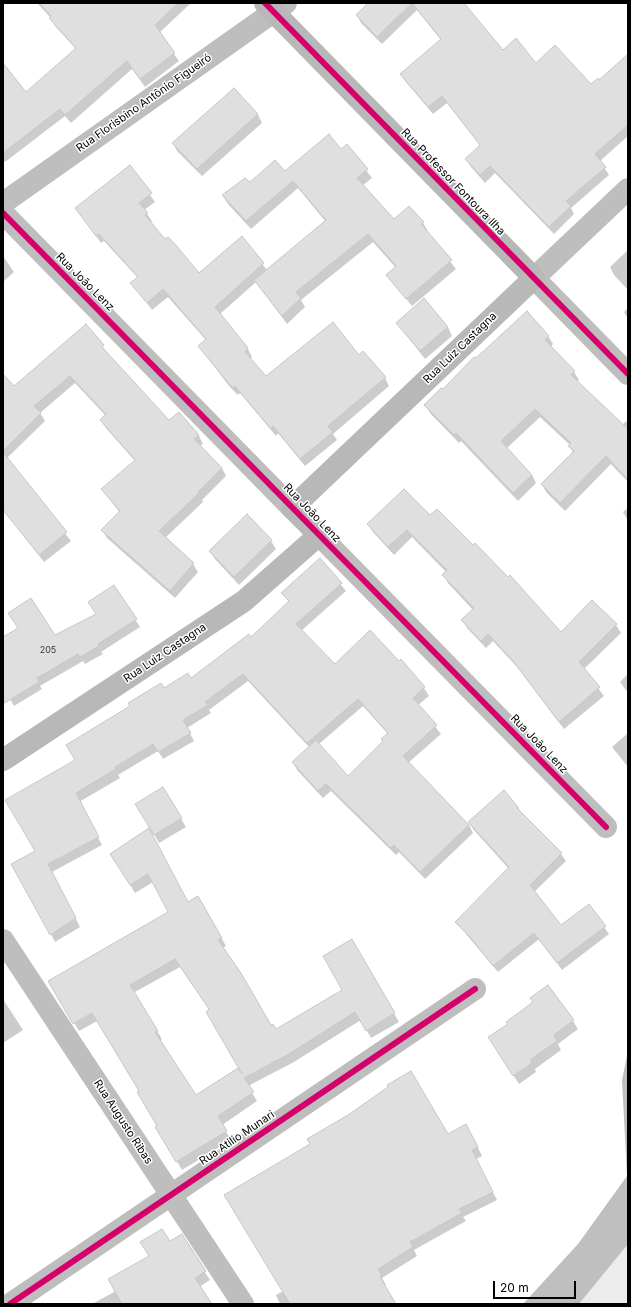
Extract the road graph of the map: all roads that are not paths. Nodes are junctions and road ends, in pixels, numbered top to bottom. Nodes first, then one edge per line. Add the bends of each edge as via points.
1 (275, 6) edge
2 (628, 189) edge
3 (3, 203) edge
4 (3, 213) edge
5 (534, 278) junction
6 (628, 374) edge
7 (292, 508) junction
8 (319, 535) junction
9 (3, 760) edge
10 (606, 827) dead end
11 (3, 940) edge
12 (475, 989) dead end
13 (171, 1195) junction
14 (10, 1304) edge
15 (243, 1304) edge

1 - 3 street, Rua Florisbino Antônio Figueiró
1 - 5 street, Rua Professor Fontoura Ilha
2 - 5 street, Rua Luiz Castagna
4 - 7 street, Rua João Lenz
5 - 6 street, Rua Professor Fontoura Ilha
5 - 7 street, Rua Luiz Castagna
7 - 8 street, Rua João Lenz
8 - 9 street, Rua Luiz Castagna via 244,601
8 - 10 street, Rua João Lenz
11 - 13 street, Rua Augusto Ribas
12 - 13 street, Rua Atilio Munari
13 - 14 street, Rua Atilio Munari
13 - 15 street, Rua Augusto Ribas

